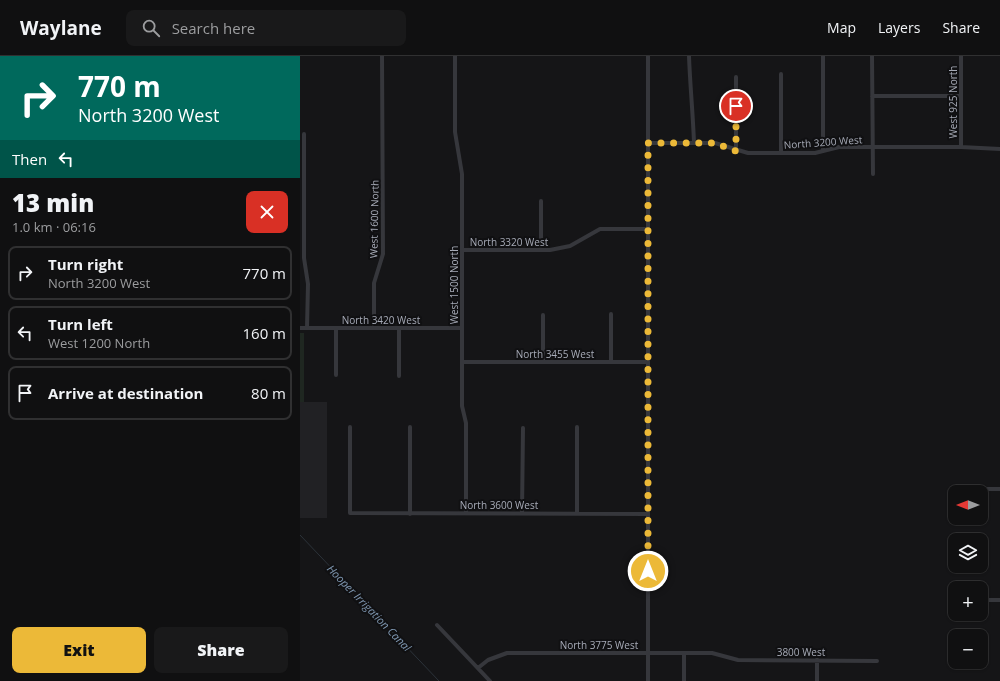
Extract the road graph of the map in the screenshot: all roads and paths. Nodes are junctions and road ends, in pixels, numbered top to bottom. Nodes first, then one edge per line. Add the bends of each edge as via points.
1 (382, 56) edge
2 (455, 56) edge
3 (648, 56) edge
4 (690, 56) edge
5 (823, 56) edge
6 (872, 56) edge
7 (961, 56) edge
8 (781, 74) dead end
9 (736, 76) dead end
10 (872, 96) junction
11 (961, 96) junction
12 (304, 134) dead end
13 (648, 143) junction
14 (694, 143) junction
15 (872, 147) junction
16 (961, 147) junction
17 (1000, 149) edge
18 (736, 151) junction
19 (823, 151) junction
20 (781, 153) junction
21 (873, 174) dead end
22 (541, 201) dead end
23 (648, 229) junction
24 (462, 250) junction
25 (541, 250) junction
26 (543, 314) dead end
27 (611, 314) dead end
28 (300, 328) edge
29 (307, 328) junction
30 (336, 328) junction
31 (374, 328) junction
32 (399, 328) junction
33 (462, 328) junction
34 (462, 362) junction
35 (543, 362) junction
36 (611, 362) junction
37 (648, 362) junction
38 (336, 375) dead end
39 (399, 376) dead end
40 (350, 427) dead end
41 (410, 427) dead end
42 (523, 428) dead end
43 (577, 428) dead end
44 (988, 489) edge
45 (1000, 489) edge
46 (466, 513) junction
47 (522, 513) junction
48 (577, 513) junction
49 (410, 514) junction
50 (648, 514) junction
51 (988, 600) edge
52 (1000, 600) edge
53 (437, 625) dead end
54 (648, 653) junction
55 (684, 653) junction
56 (725, 657) joint
57 (817, 660) junction
58 (877, 661) dead end
59 (478, 668) junction
60 (490, 681) edge
61 (648, 681) edge
62 (684, 681) edge
63 (817, 681) edge

1 - 31 street, West 1600 North via 383,254 374,283
2 - 24 street, West 1500 North via 455,132 462,174
3 - 13 street
4 - 14 street
5 - 19 street
6 - 10 street
7 - 11 street, West 925 North
8 - 20 street
9 - 18 street
10 - 11 street
10 - 15 street
11 - 16 street, West 925 North
12 - 29 street
13 - 14 street, North 3200 West
13 - 23 street
14 - 18 street, North 3200 West via 715,143
15 - 16 street, North 3200 West
15 - 19 street, North 3200 West via 839,147
15 - 21 street
16 - 17 street, North 3200 West
18 - 20 street, North 3200 West
19 - 20 street, North 3200 West
22 - 25 street
23 - 25 street, North 3320 West via 600,229 570,246
23 - 37 street
24 - 25 street, North 3320 West
24 - 33 street, West 1500 North
26 - 35 street
27 - 36 street
28 - 29 street, North 3420 West
29 - 30 street, North 3420 West
30 - 31 street, North 3420 West
30 - 38 street
31 - 32 street, North 3420 West
32 - 33 street, North 3420 West
32 - 39 street
33 - 34 street, West 1500 North
34 - 35 street, North 3455 West
34 - 46 street, West 1500 North via 462,406 466,423
35 - 36 street, North 3455 West
36 - 37 street, North 3455 West
37 - 50 street
40 - 49 street, North 3600 West via 350,513
41 - 49 street
42 - 47 street
43 - 48 street
44 - 45 street
46 - 47 street, North 3600 West
46 - 49 street, North 3600 West
47 - 48 street, North 3600 West
48 - 50 street, North 3600 West
50 - 54 street
51 - 52 street
53 - 59 street
54 - 55 street, North 3775 West
54 - 59 street, North 3775 West via 507,653 488,660
54 - 61 street
55 - 56 street, North 3775 West via 712,653
55 - 62 street
56 - 57 street, 3800 West via 738,660
57 - 58 street, 3800 West
57 - 63 street
59 - 60 street

